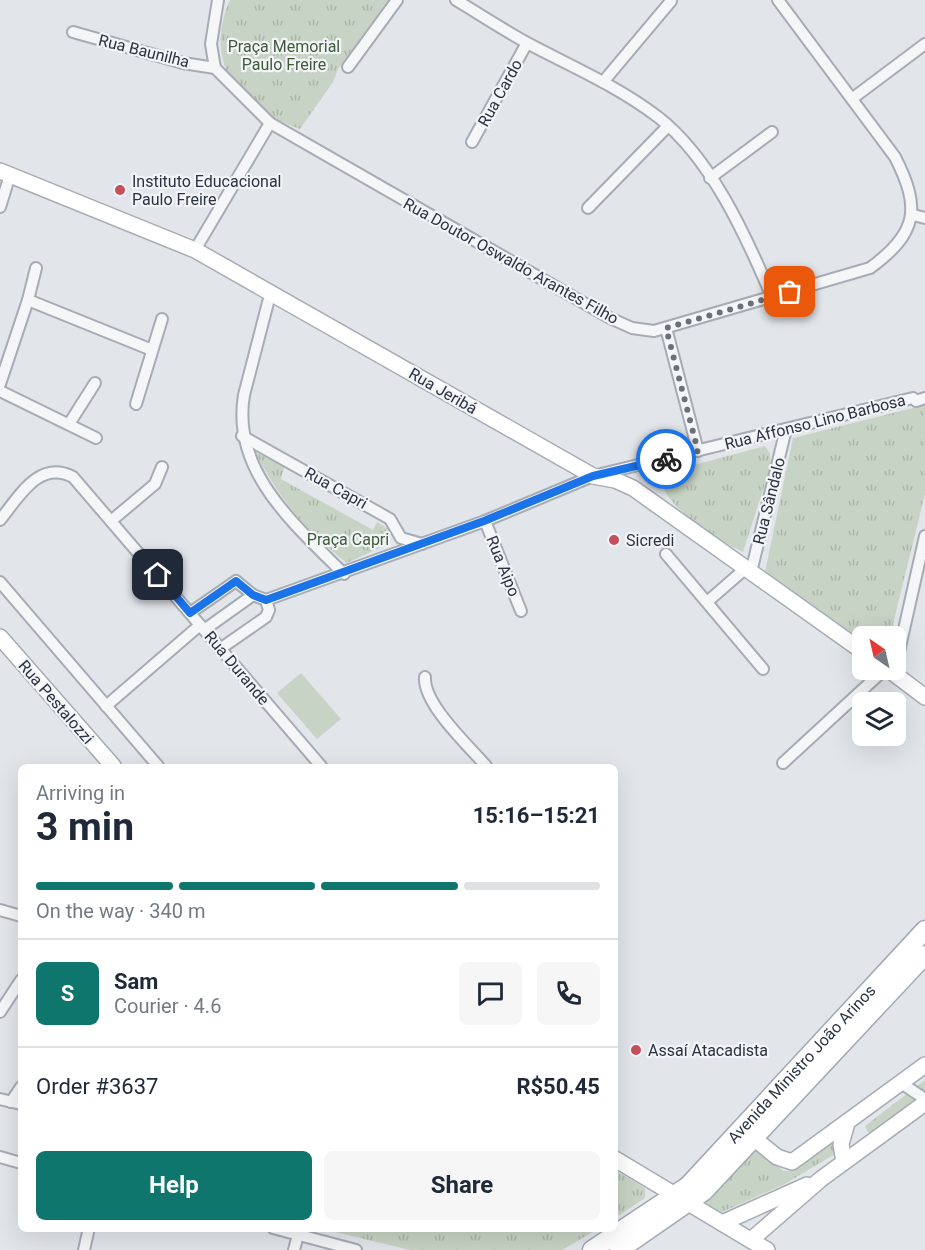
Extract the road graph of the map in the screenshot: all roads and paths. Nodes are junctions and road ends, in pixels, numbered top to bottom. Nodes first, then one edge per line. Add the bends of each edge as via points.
1 (218, 0) edge
2 (397, 0) edge
3 (778, 0) edge
4 (464, 2) edge
5 (671, 2) edge
6 (73, 32) dead end
7 (527, 43) junction
8 (925, 44) edge
9 (348, 66) dead end
10 (215, 68) junction
11 (603, 82) junction
12 (852, 98) junction
13 (270, 123) junction
14 (668, 126) junction
15 (771, 132) dead end
16 (472, 142) dead end
17 (5, 173) edge
18 (710, 178) junction
19 (0, 207) edge
20 (588, 208) dead end
21 (913, 215) junction
22 (925, 218) edge
23 (195, 250) junction
24 (36, 268) dead end
25 (271, 291) junction
26 (772, 297) junction
27 (28, 300) junction
28 (162, 319) dead end
29 (666, 328) junction
30 (152, 350) junction
31 (95, 383) dead end
32 (0, 384) edge
33 (0, 391) edge
34 (925, 391) edge
35 (913, 398) junction
36 (925, 398) edge
37 (136, 404) dead end
38 (69, 424) junction
39 (786, 429) junction
40 (242, 436) junction
41 (96, 438) dead end
42 (698, 451) junction
43 (162, 466) dead end
44 (593, 476) junction
45 (0, 519) edge
46 (111, 521) junction
47 (484, 521) junction
48 (925, 536) edge
49 (422, 544) junction
50 (666, 554) dead end
51 (749, 570) junction
52 (344, 574) junction
53 (0, 582) edge
54 (253, 595) junction
55 (270, 598) junction
56 (706, 602) junction
57 (521, 611) dead end
58 (190, 613) junction
59 (902, 626) edge
60 (202, 627) junction
61 (0, 638) edge
62 (852, 644) edge
63 (220, 648) junction
64 (763, 669) dead end
65 (425, 677) dead end
66 (878, 680) edge
67 (905, 680) edge
68 (925, 696) edge
69 (106, 706) junction
70 (110, 764) edge
71 (156, 764) edge
72 (319, 764) edge
73 (484, 764) edge
74 (783, 764) dead end
75 (0, 910) edge
76 (18, 914) edge
77 (925, 930) edge
78 (925, 955) edge
79 (18, 985) edge
80 (0, 1012) edge
81 (925, 1065) edge
82 (902, 1083) junction
83 (925, 1101) edge
84 (847, 1123) junction
85 (748, 1134) junction
86 (0, 1157) edge
87 (618, 1161) edge
88 (18, 1162) edge
89 (844, 1162) junction
90 (820, 1179) junction
91 (683, 1199) junction
92 (722, 1223) junction
93 (88, 1232) edge
94 (287, 1232) edge
95 (298, 1235) junction
96 (751, 1240) junction
97 (84, 1250) edge
98 (294, 1250) edge
99 (356, 1250) edge
100 (592, 1250) edge
101 (619, 1250) edge
102 (767, 1250) edge

1 - 10 street via 211,44
2 - 9 street
3 - 12 street
4 - 7 street
5 - 11 street
6 - 10 street, Rua Baunilha via 183,63
7 - 11 street
7 - 16 street, Rua Cardo
8 - 12 street
10 - 13 street, Rua Doutor Oswaldo Arantes Filho
11 - 14 street
12 - 21 street via 905,176
13 - 23 street
13 - 29 street, Rua Doutor Oswaldo Arantes Filho via 610,318 632,328
14 - 18 street
14 - 20 street
15 - 18 street
17 - 19 street
17 - 23 street, Rua Jeribá
18 - 26 street via 743,233
21 - 22 street
21 - 26 street, Rua Doutor Oswaldo Arantes Filho via 904,236 870,268
23 - 25 street, Rua Jeribá
24 - 27 street
25 - 40 street via 244,395
25 - 44 street, Rua Jeribá
26 - 29 street, Rua Doutor Oswaldo Arantes Filho
27 - 30 street
27 - 32 street
28 - 30 street
29 - 42 street
30 - 37 street
31 - 38 street
33 - 38 street
34 - 35 street, Rua Affonso Lino Barbosa
35 - 36 street, Rua Affonso Lino Barbosa
35 - 39 street, Rua Affonso Lino Barbosa
38 - 41 street
39 - 42 street, Rua Affonso Lino Barbosa
39 - 51 street, Rua Sândalo
40 - 49 street, Rua Capri via 390,519 401,538
40 - 52 street via 256,469 278,504
42 - 44 street, Rua Affonso Lino Barbosa
43 - 46 street via 155,484
44 - 47 street, Rua Affonso Lino Barbosa
44 - 51 street, Rua Jeribá via 633,488
45 - 46 street, Rua Durande via 35,478 62,471 73,477
46 - 58 street, Rua Durande
47 - 49 street, Rua Affonso Lino Barbosa
47 - 57 street, Rua Aipo
48 - 59 street
49 - 52 street, Rua Affonso Lino Barbosa
50 - 56 street
51 - 56 street
51 - 62 street, Rua Jeribá
52 - 55 street, Rua Affonso Lino Barbosa
53 - 69 street
54 - 55 street
54 - 58 street via 236,581
54 - 60 street
55 - 63 street via 266,617
56 - 64 street
58 - 60 street, Rua Durande
60 - 63 street, Rua Durande
60 - 69 street
61 - 70 street, Rua Pestalozzi
63 - 72 street, Rua Durande
65 - 73 street via 430,699
66 - 74 street
67 - 68 street
69 - 71 street
75 - 76 street
77 - 85 main road, Avenida Ministro João Arinos
78 - 85 main road, Avenida Ministro João Arinos
79 - 80 street
81 - 82 street
82 - 83 street
82 - 84 street
83 - 89 street
84 - 85 street via 792,1162 777,1157
84 - 89 street via 841,1144
85 - 91 main road, Avenida Ministro João Arinos via 688,1186
86 - 88 street
87 - 91 street
89 - 90 street
90 - 92 street
90 - 96 street
91 - 92 street
91 - 100 main road
91 - 101 main road
92 - 96 street
93 - 97 street
94 - 95 street
95 - 98 street
95 - 99 street
96 - 102 street

